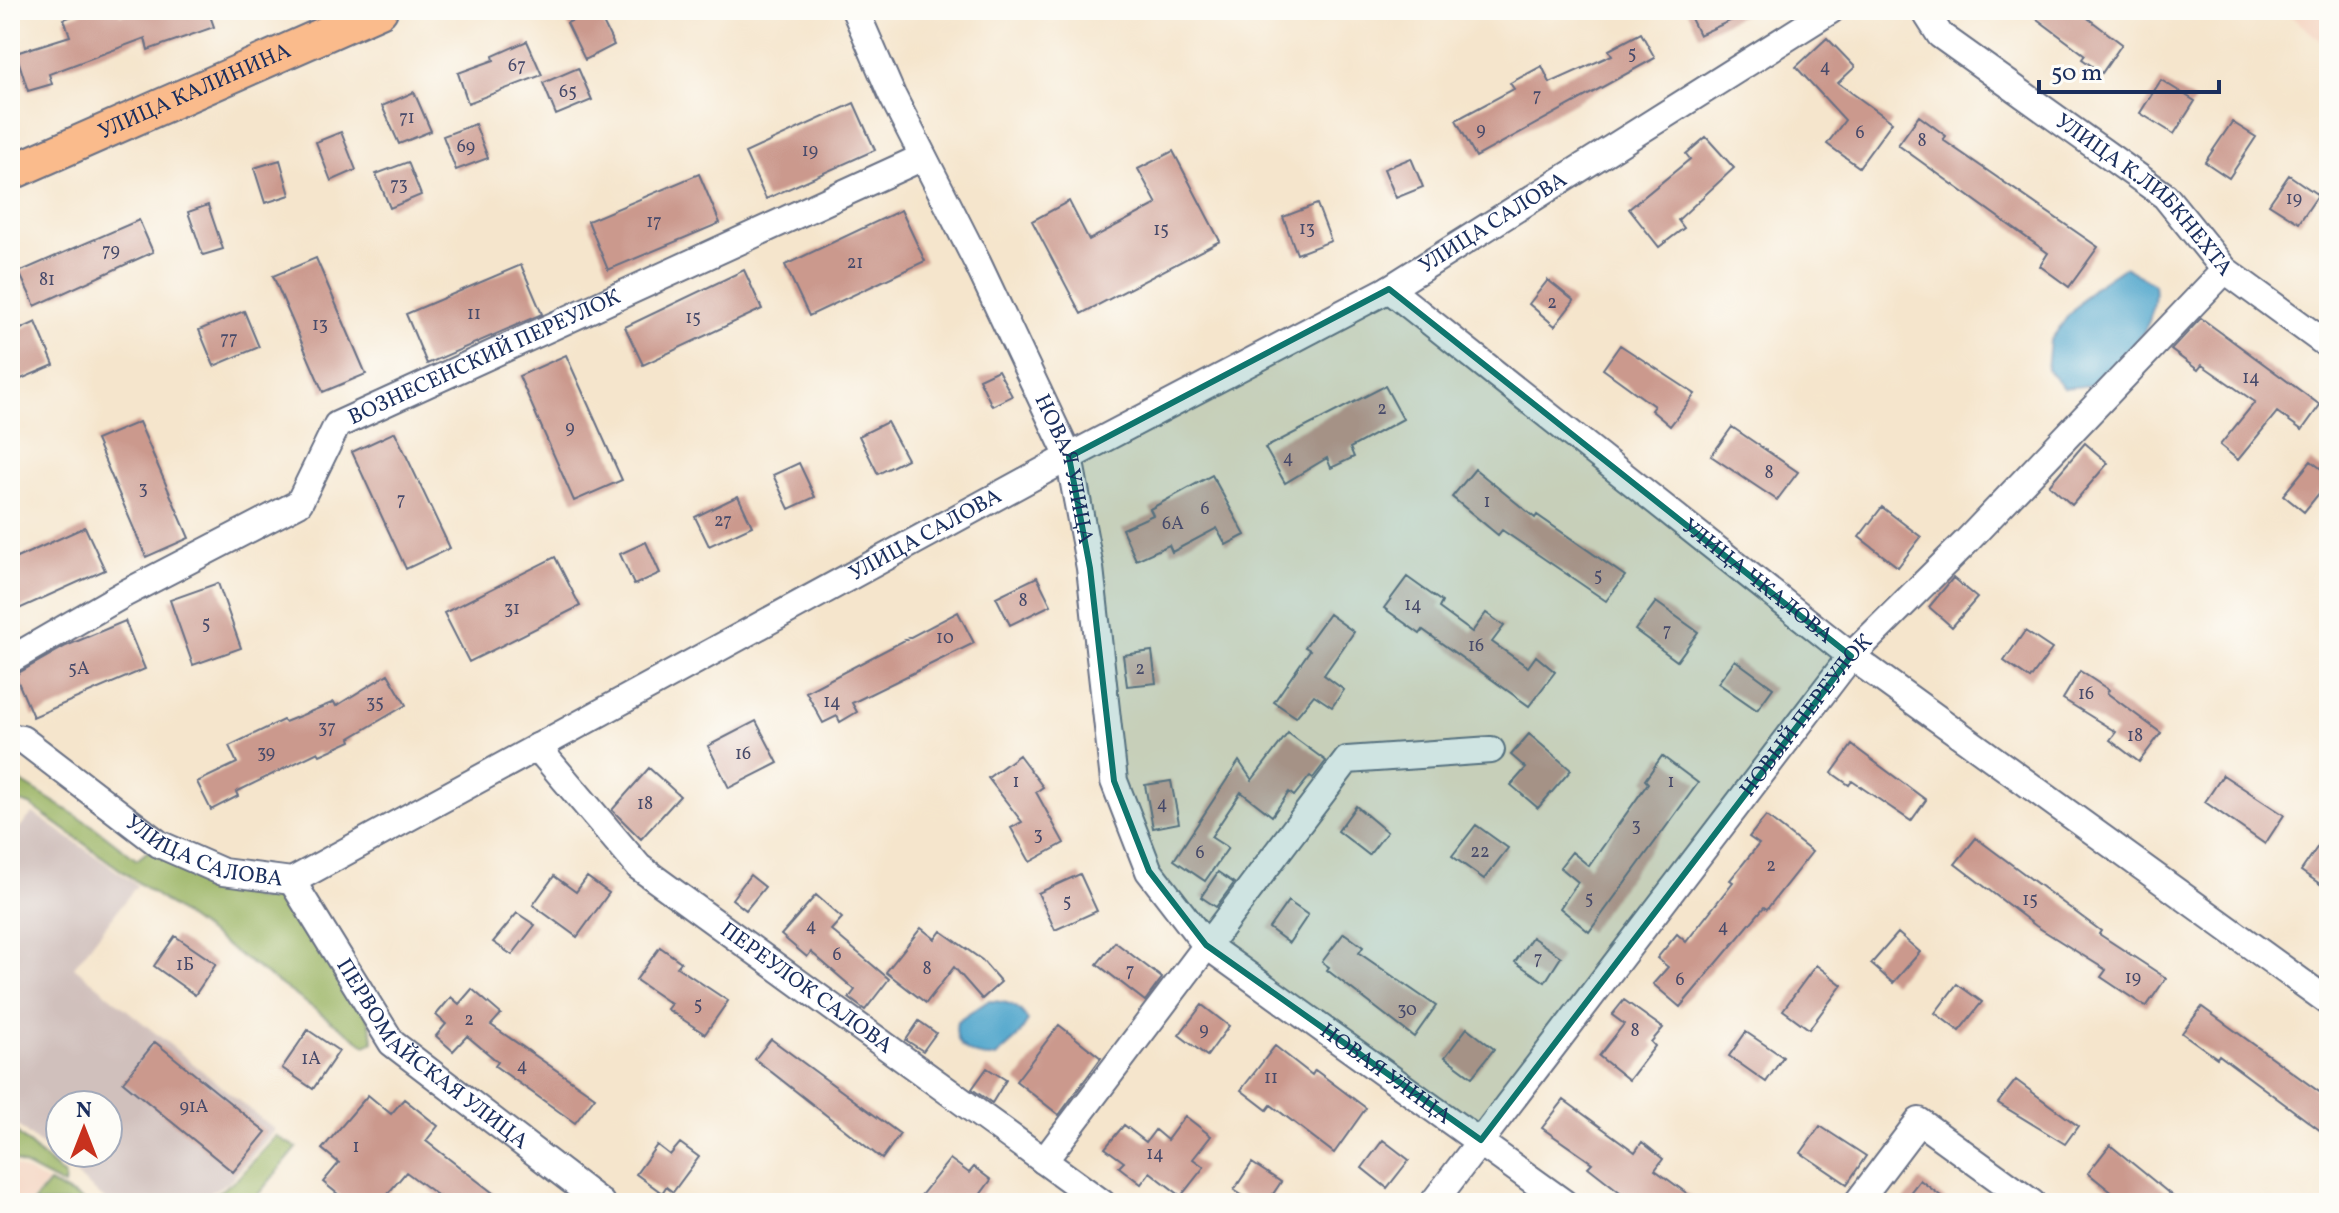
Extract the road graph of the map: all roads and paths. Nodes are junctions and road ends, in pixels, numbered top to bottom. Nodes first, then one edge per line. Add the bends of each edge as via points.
1 (380, 10) edge
2 (855, 10) edge
3 (1831, 10) edge
4 (1924, 10) edge
5 (923, 157) junction
6 (10, 173) edge
7 (2225, 270) junction
8 (1389, 289) junction
9 (2329, 346) edge
10 (1069, 457) junction
11 (1851, 656) junction
12 (10, 660) edge
13 (10, 737) edge
14 (537, 747) junction
15 (1491, 750) dead end
16 (292, 881) junction
17 (1206, 945) junction
18 (2329, 1002) edge
19 (1481, 1140) junction
20 (1044, 1161) junction
21 (601, 1203) edge
22 (1102, 1203) edge
23 (1433, 1203) edge
24 (1564, 1203) edge
25 (1857, 1203) edge
26 (2032, 1203) edge

1 - 6 main road, УЛИЦА КАЛИНИНА
2 - 5 street, НОВАЯ УЛИЦА
3 - 8 street, УЛИЦА САЛОВА
4 - 7 street, УЛИЦА К.ЛИБКНЕХТА via 1940,35 2165,196
5 - 10 street, НОВАЯ УЛИЦА
5 - 12 street, ВОЗНЕСЕНСКИЙ ПЕРЕУЛОК via 337,425 299,503
7 - 9 street, УЛИЦА К.ЛИБКНЕХТА
7 - 11 street, НОВЫЙ ПЕРЕУЛОК
8 - 10 street, УЛИЦА САЛОВА
8 - 11 street, УЛИЦА ЧКАЛОВА
10 - 14 street, УЛИЦА САЛОВА
10 - 17 street, НОВАЯ УЛИЦА via 1090,568 1114,781 1149,871
11 - 18 street, УЛИЦА ЧКАЛОВА
11 - 19 street, НОВЫЙ ПЕРЕУЛОК
13 - 16 street, УЛИЦА САЛОВА via 22,739 159,844 223,872
14 - 16 street, УЛИЦА САЛОВА
14 - 20 street, ПЕРЕУЛОК САЛОВА via 639,867
15 - 17 street via 1347,760
16 - 21 street, ПЕРВОМАЙСКАЯ УЛИЦА via 392,1043
17 - 19 street, НОВАЯ УЛИЦА
17 - 20 street
19 - 23 street, НОВЫЙ ПЕРЕУЛОК
19 - 24 street, НОВАЯ УЛИЦА
20 - 22 street, ПЕРЕУЛОК САЛОВА
25 - 26 street via 1919,1121

